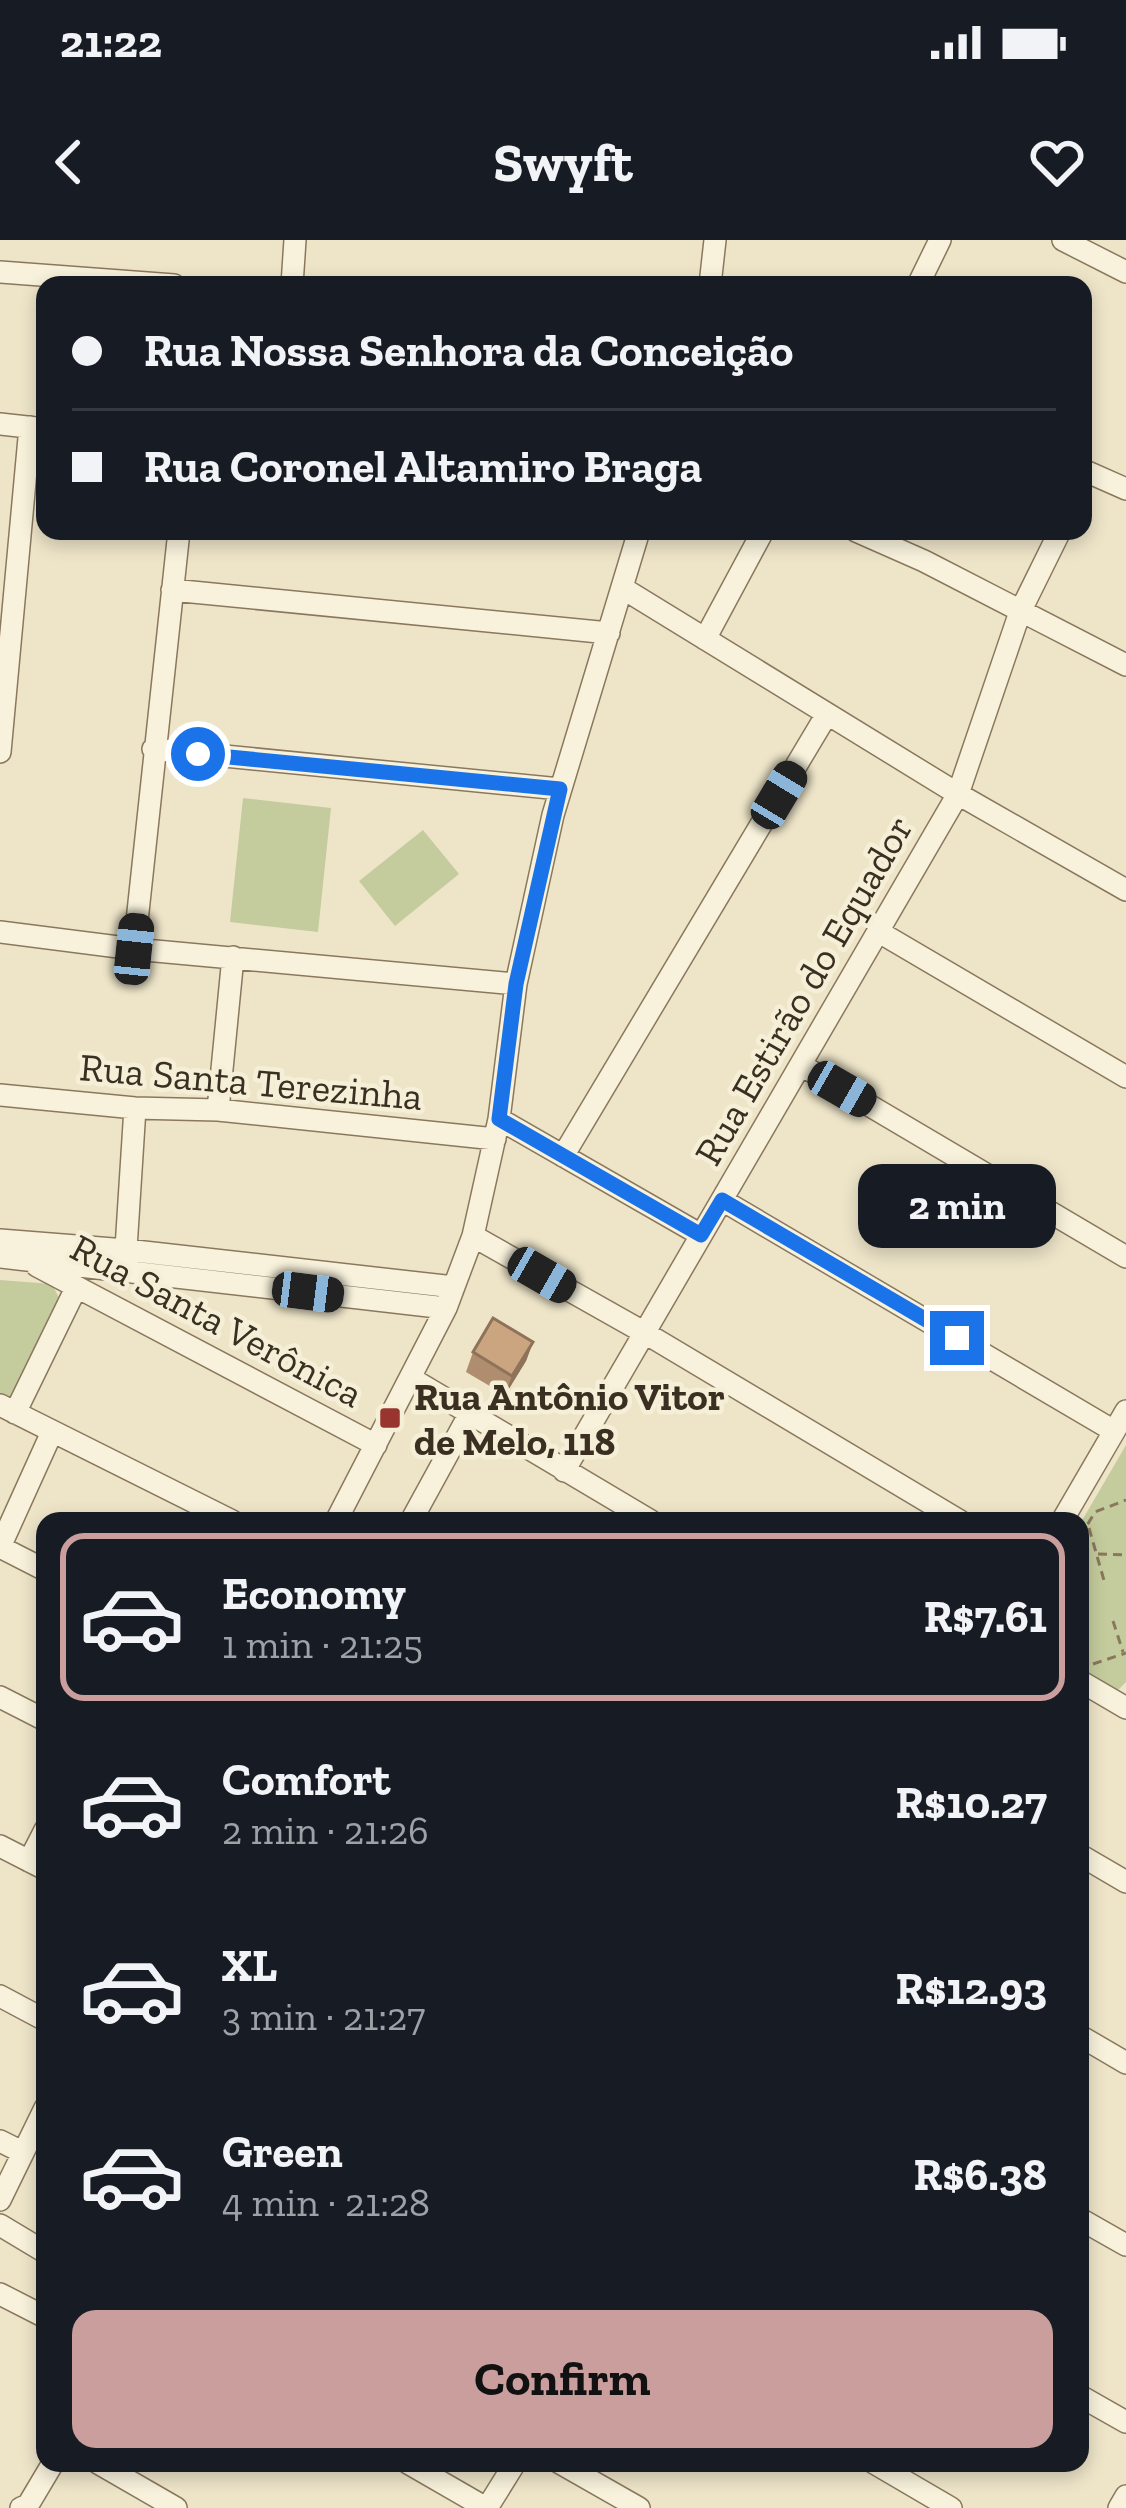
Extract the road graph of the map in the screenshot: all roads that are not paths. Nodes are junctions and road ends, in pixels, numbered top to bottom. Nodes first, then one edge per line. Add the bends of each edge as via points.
1 (295, 240) edge
2 (715, 240) edge
3 (940, 240) edge
4 (1063, 240) edge
5 (0, 272) edge
6 (1126, 272) edge
7 (54, 276) edge
8 (293, 276) edge
9 (711, 276) edge
10 (922, 276) edge
11 (0, 424) edge
12 (36, 428) edge
13 (36, 445) edge
14 (1092, 478) edge
15 (1126, 489) edge
16 (178, 540) edge
17 (637, 540) edge
18 (758, 540) edge
19 (876, 540) edge
20 (1056, 540) edge
21 (624, 589) junction
22 (172, 590) junction
23 (1020, 612) junction
24 (609, 634) junction
25 (706, 639) junction
26 (1126, 665) edge
27 (827, 714) junction
28 (153, 749) junction
29 (0, 752) edge
30 (560, 789) junction
31 (958, 794) junction
32 (1126, 890) edge
33 (0, 932) edge
34 (879, 932) junction
35 (134, 949) junction
36 (233, 958) junction
37 (516, 984) junction
38 (801, 1065) junction
39 (1126, 1077) edge
40 (0, 1095) edge
41 (135, 1108) junction
42 (218, 1110) junction
43 (497, 1129) junction
44 (563, 1156) junction
45 (722, 1200) junction
46 (701, 1235) junction
47 (473, 1236) junction
48 (0, 1240) edge
49 (1126, 1257) edge
50 (0, 1258) edge
51 (25, 1259) junction
52 (125, 1260) junction
53 (76, 1288) junction
54 (450, 1298) junction
55 (645, 1333) junction
56 (412, 1379) junction
57 (8, 1409) edge
58 (470, 1414) junction
59 (1120, 1420) edge
60 (52, 1432) junction
61 (376, 1444) junction
62 (565, 1471) junction
63 (214, 1512) edge
64 (342, 1512) edge
65 (416, 1512) edge
66 (636, 1512) edge
67 (945, 1512) edge
68 (1067, 1512) edge
69 (0, 1546) edge
70 (36, 1565) edge
71 (1089, 1687) edge
72 (0, 1696) edge
73 (1126, 1707) edge
74 (36, 1715) edge
75 (0, 1846) edge
76 (1089, 1860) edge
77 (36, 1864) edge
78 (1126, 1882) edge
79 (0, 1996) edge
80 (36, 2015) edge
81 (1089, 2041) edge
82 (1126, 2063) edge
83 (36, 2125) edge
84 (0, 2141) edge
85 (22, 2152) junction
86 (0, 2200) edge
87 (1089, 2223) edge
88 (0, 2225) edge
89 (1126, 2245) edge
90 (36, 2247) edge
91 (0, 2294) edge
92 (36, 2312) edge
93 (1089, 2401) edge
94 (1126, 2422) edge
95 (47, 2472) edge
96 (114, 2472) edge
97 (425, 2472) edge
98 (509, 2472) edge
99 (576, 2472) edge
100 (889, 2472) edge
101 (1126, 2496) edge
102 (28, 2507) edge
103 (176, 2508) edge
104 (487, 2508) edge
105 (639, 2508) edge
106 (950, 2508) edge
107 (1119, 2508) edge

1 - 8 street
2 - 9 street
3 - 10 street
4 - 6 street
5 - 7 street
11 - 12 street
13 - 29 street
14 - 15 street
16 - 22 street
17 - 21 street
18 - 25 street
19 - 23 street
20 - 23 street, Rua Estirão do Equador
21 - 24 street
21 - 25 street
22 - 24 street
22 - 28 street
23 - 26 street
23 - 31 street, Rua Estirão do Equador
24 - 30 street
25 - 27 street
27 - 31 street
27 - 44 street
28 - 30 street
28 - 35 street
30 - 37 street
31 - 32 street
31 - 34 street, Rua Estirão do Equador
33 - 35 street
34 - 38 street, Rua Estirão do Equador
34 - 39 street
35 - 36 street
36 - 37 street
36 - 42 street
37 - 43 street
38 - 45 street, Rua Estirão do Equador
38 - 49 street
40 - 41 street, Rua Santa Terezinha
41 - 42 street, Rua Santa Terezinha
41 - 52 street
42 - 43 street, Rua Santa Terezinha
43 - 44 street
43 - 47 street
44 - 46 street
45 - 46 street, Rua Estirão do Equador
45 - 59 street
46 - 55 street, Rua Estirão do Equador
47 - 54 street
47 - 55 street
48 - 52 street
50 - 51 street
51 - 52 street
51 - 53 street, Rua Santa Verônica
52 - 54 street
53 - 57 street
53 - 61 street, Rua Santa Verônica
54 - 56 street
55 - 62 street, Rua Estirão do Equador
55 - 67 street
56 - 58 street
56 - 61 street
57 - 60 street
58 - 62 street
58 - 65 street
59 - 68 street
60 - 63 street
60 - 69 street
61 - 64 street
62 - 66 street
69 - 70 street
71 - 73 street
72 - 74 street
75 - 77 street
76 - 78 street
79 - 80 street
81 - 82 street
83 - 85 street
84 - 85 street
85 - 86 street
87 - 89 street
88 - 90 street
91 - 92 street
93 - 94 street
95 - 102 street
96 - 103 street
97 - 104 street
98 - 104 street
99 - 105 street
100 - 106 street
101 - 107 street

